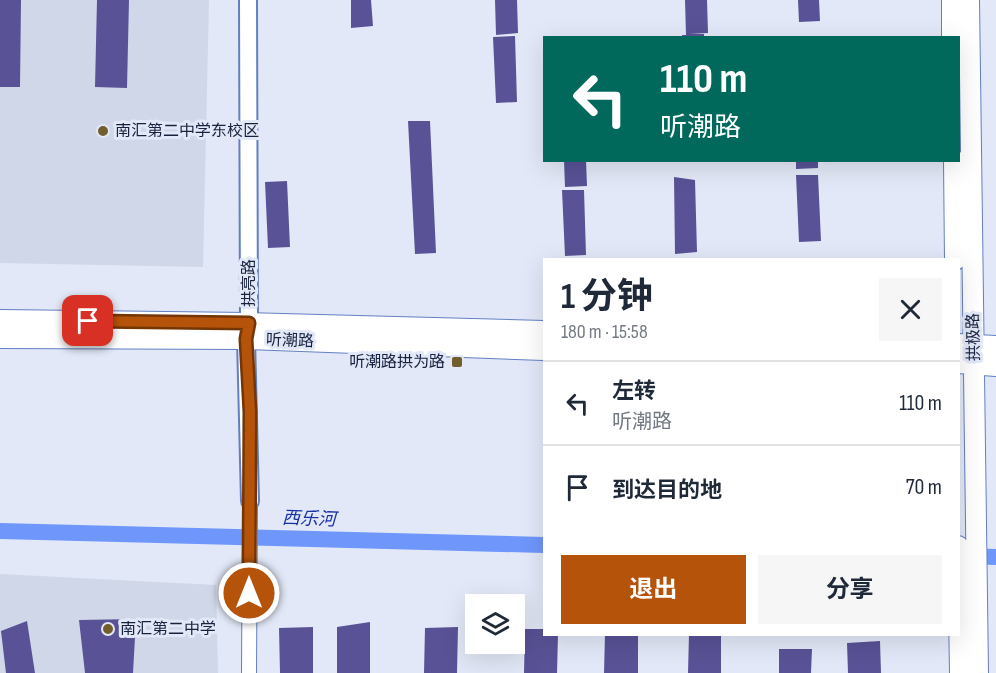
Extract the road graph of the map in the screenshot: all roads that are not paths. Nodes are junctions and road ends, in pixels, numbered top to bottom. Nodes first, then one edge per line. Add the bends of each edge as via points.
1 (248, 0) edge
2 (952, 0) edge
3 (969, 0) edge
4 (952, 36) edge
5 (954, 162) edge
6 (955, 258) edge
7 (0, 320) edge
8 (248, 331) junction
9 (543, 331) edge
10 (0, 338) edge
11 (996, 346) edge
12 (543, 350) edge
13 (966, 354) edge
14 (996, 366) edge
15 (249, 501) joint
16 (960, 555) edge
17 (968, 589) edge
18 (249, 673) edge
19 (960, 673) edge
20 (978, 673) edge

1 - 8 street, 拱亮路
2 - 4 main road
3 - 13 main road, 拱极路
5 - 6 main road
7 - 8 main road, 听潮路
8 - 9 main road, 听潮路
8 - 10 main road, 听潮路
8 - 12 main road, 听潮路
8 - 15 street, 拱亮路
11 - 13 main road
13 - 14 main road
13 - 17 main road, 拱极路 via 976,530
15 - 18 street, 拱亮路
16 - 17 main road, 拱极路
17 - 19 main road, 拱极路
17 - 20 main road, 拱极路

